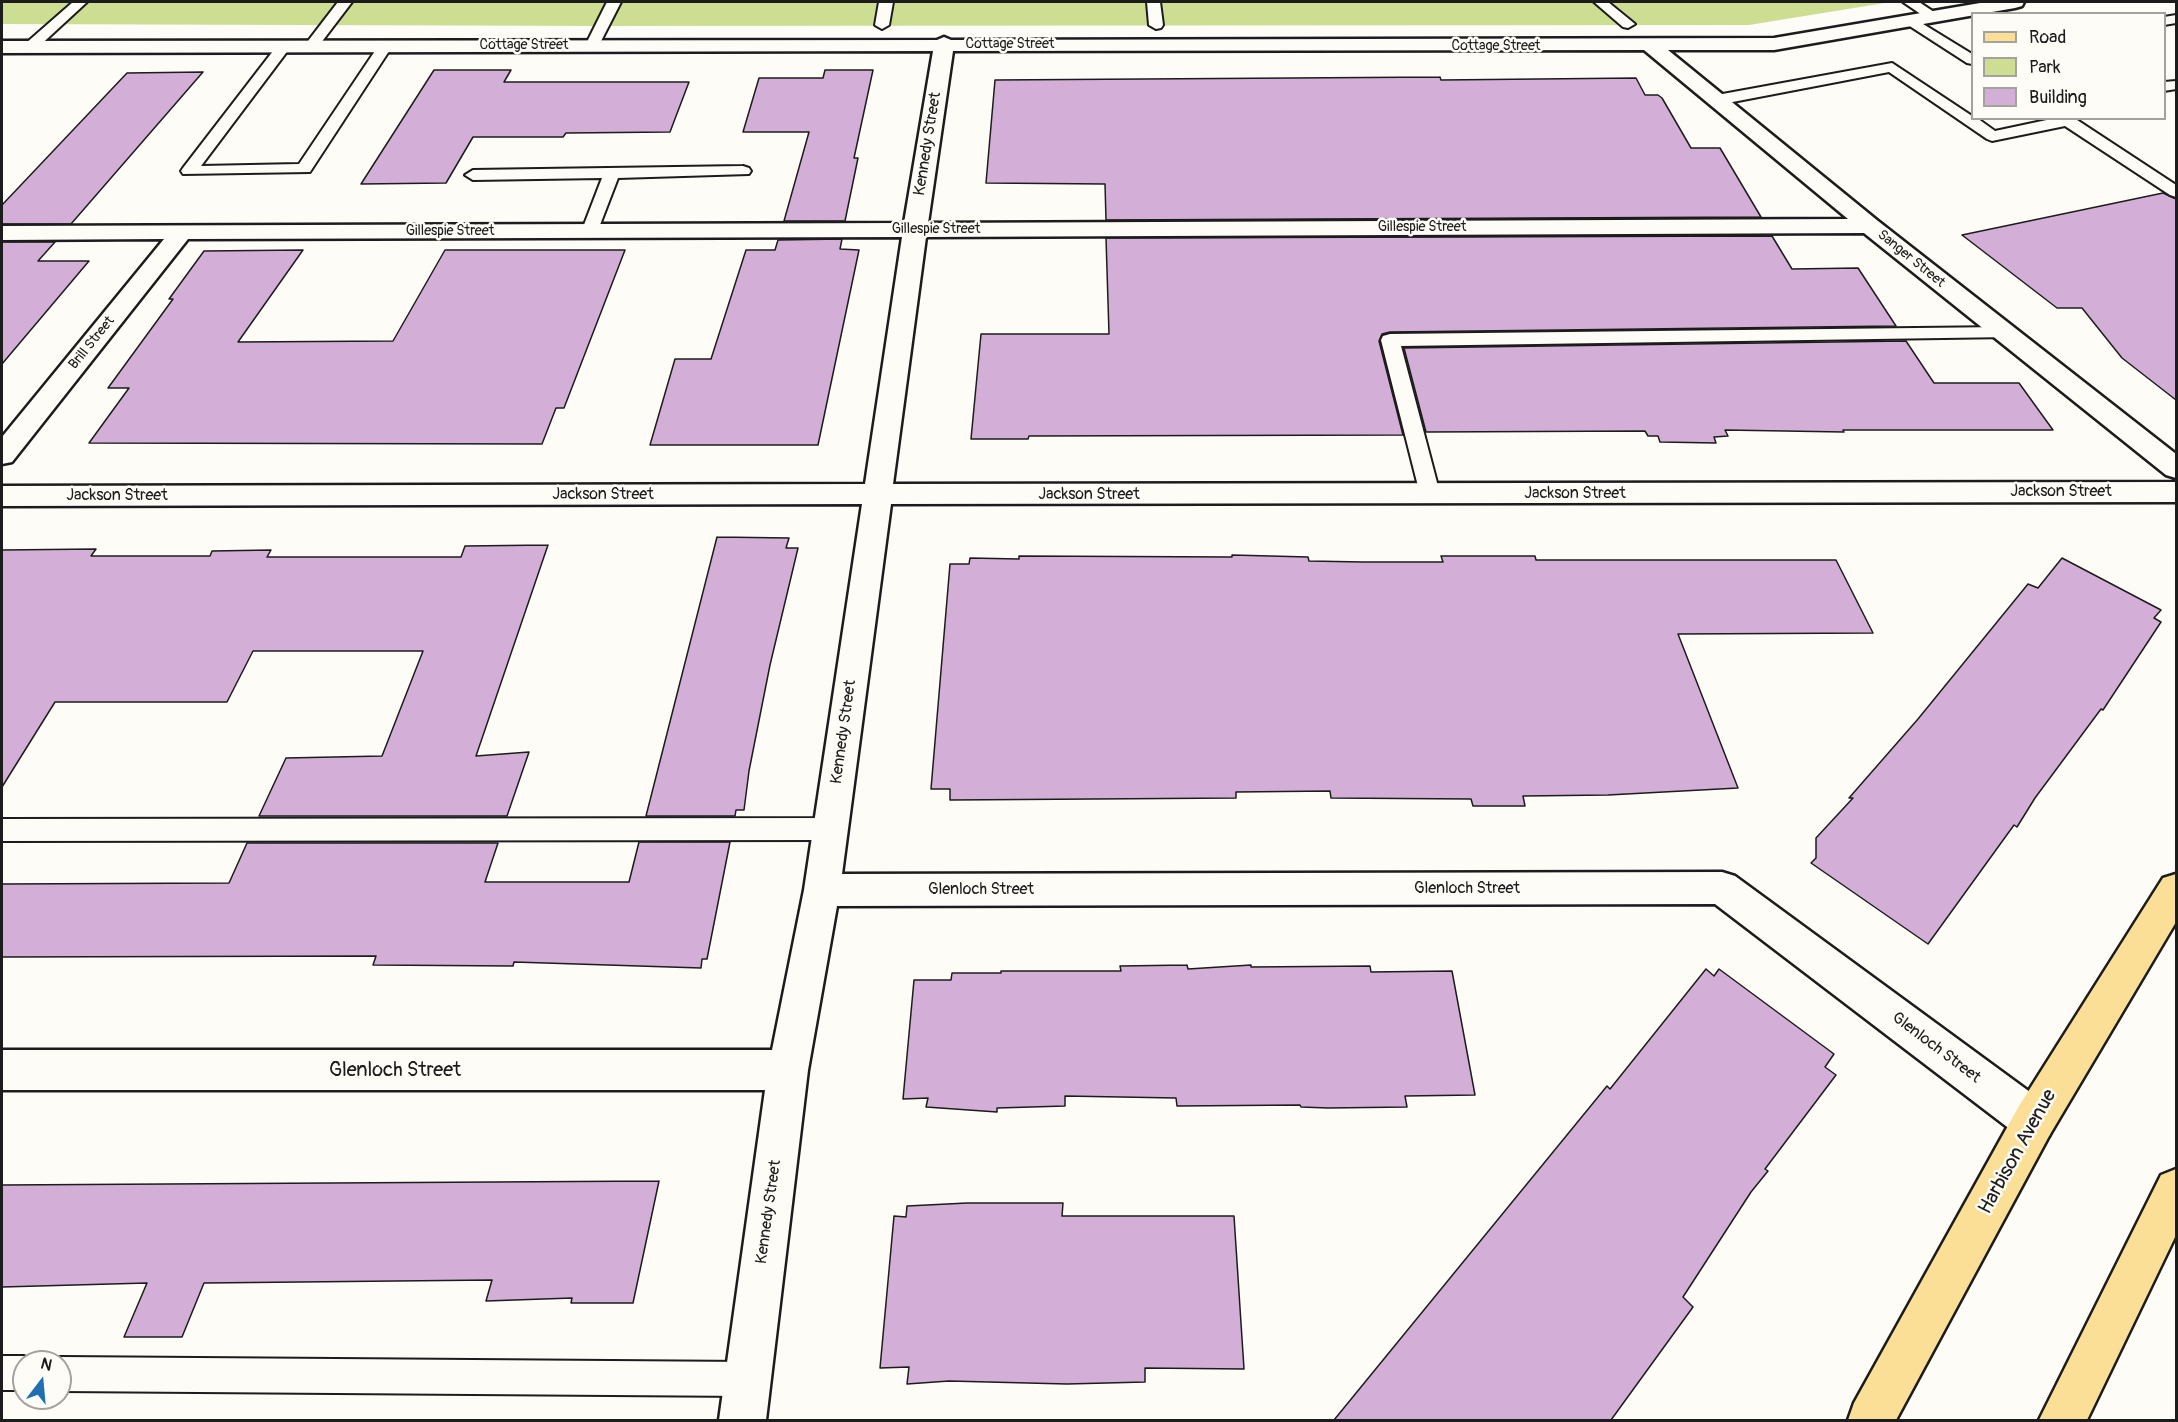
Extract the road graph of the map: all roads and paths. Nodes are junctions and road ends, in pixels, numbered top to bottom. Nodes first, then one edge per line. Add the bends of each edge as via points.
1 (80, 2) edge
2 (345, 2) edge
3 (614, 2) edge
4 (886, 2) edge
5 (1153, 2) edge
6 (1600, 2) edge
7 (2015, 2) edge
8 (1991, 10) edge
9 (1910, 11) edge
10 (1971, 12) edge
11 (1972, 12) edge
12 (1628, 24) dead end
13 (882, 25) dead end
14 (1156, 25) dead end
15 (944, 43) junction
16 (593, 44) junction
17 (285, 45) junction
18 (312, 45) junction
19 (386, 45) junction
20 (1650, 45) junction
21 (2, 46) edge
22 (30, 46) junction
23 (1971, 59) edge
24 (1717, 100) junction
25 (2065, 120) edge
26 (742, 171) dead end
27 (612, 173) junction
28 (473, 174) dead end
29 (2176, 192) edge
30 (1870, 226) junction
31 (915, 229) junction
32 (590, 230) junction
33 (2, 232) edge
34 (182, 232) junction
35 (2004, 333) junction
36 (2, 455) edge
37 (2176, 468) edge
38 (2176, 492) edge
39 (877, 494) junction
40 (1431, 494) junction
41 (2, 496) edge
42 (2, 830) edge
43 (830, 830) junction
44 (822, 890) junction
45 (2176, 890) edge
46 (2, 1070) edge
47 (788, 1070) junction
48 (2034, 1121) junction
49 (2176, 1190) edge
50 (72, 1374) edge
51 (748, 1379) junction
52 (742, 1420) edge
53 (1871, 1420) edge
54 (2062, 1420) edge

1 - 22 lane
2 - 18 lane
3 - 16 lane
4 - 13 lane
5 - 14 lane
6 - 12 lane
7 - 8 street, Cottage Street
8 - 11 street, Cottage Street
9 - 10 street, Cottage Street via 1934,16
9 - 20 street, Cottage Street via 1774,44
9 - 23 lane
15 - 16 street, Cottage Street
15 - 20 street, Cottage Street
15 - 31 street, Kennedy Street
16 - 19 street, Cottage Street
17 - 18 street, Cottage Street
17 - 19 lane via 189,171 304,169
17 - 22 street, Cottage Street
18 - 19 street, Cottage Street
20 - 24 street, Sanger Street
21 - 22 street, Cottage Street
24 - 25 lane via 1892,67 1992,136
24 - 30 street, Sanger Street
25 - 29 lane
26 - 27 lane
27 - 28 lane
27 - 32 lane
30 - 31 street, Gillespie Street
30 - 35 street, Sanger Street
31 - 32 street, Gillespie Street
31 - 39 street, Kennedy Street
32 - 34 street, Gillespie Street
33 - 34 street, Gillespie Street
34 - 36 street, Brill Street
35 - 37 street, Sanger Street
35 - 40 lane via 1390,340
38 - 40 street, Jackson Street
39 - 40 street, Jackson Street
39 - 41 street, Jackson Street
39 - 43 street, Kennedy Street
42 - 43 lane
43 - 44 street, Kennedy Street
44 - 47 street, Kennedy Street
44 - 48 street, Glenloch Street via 1722,888
45 - 48 main road, Harbison Avenue
46 - 47 street, Glenloch Street
47 - 51 street, Kennedy Street
48 - 53 main road, Harbison Avenue
49 - 54 main road
50 - 51 lane
51 - 52 street, Kennedy Street

